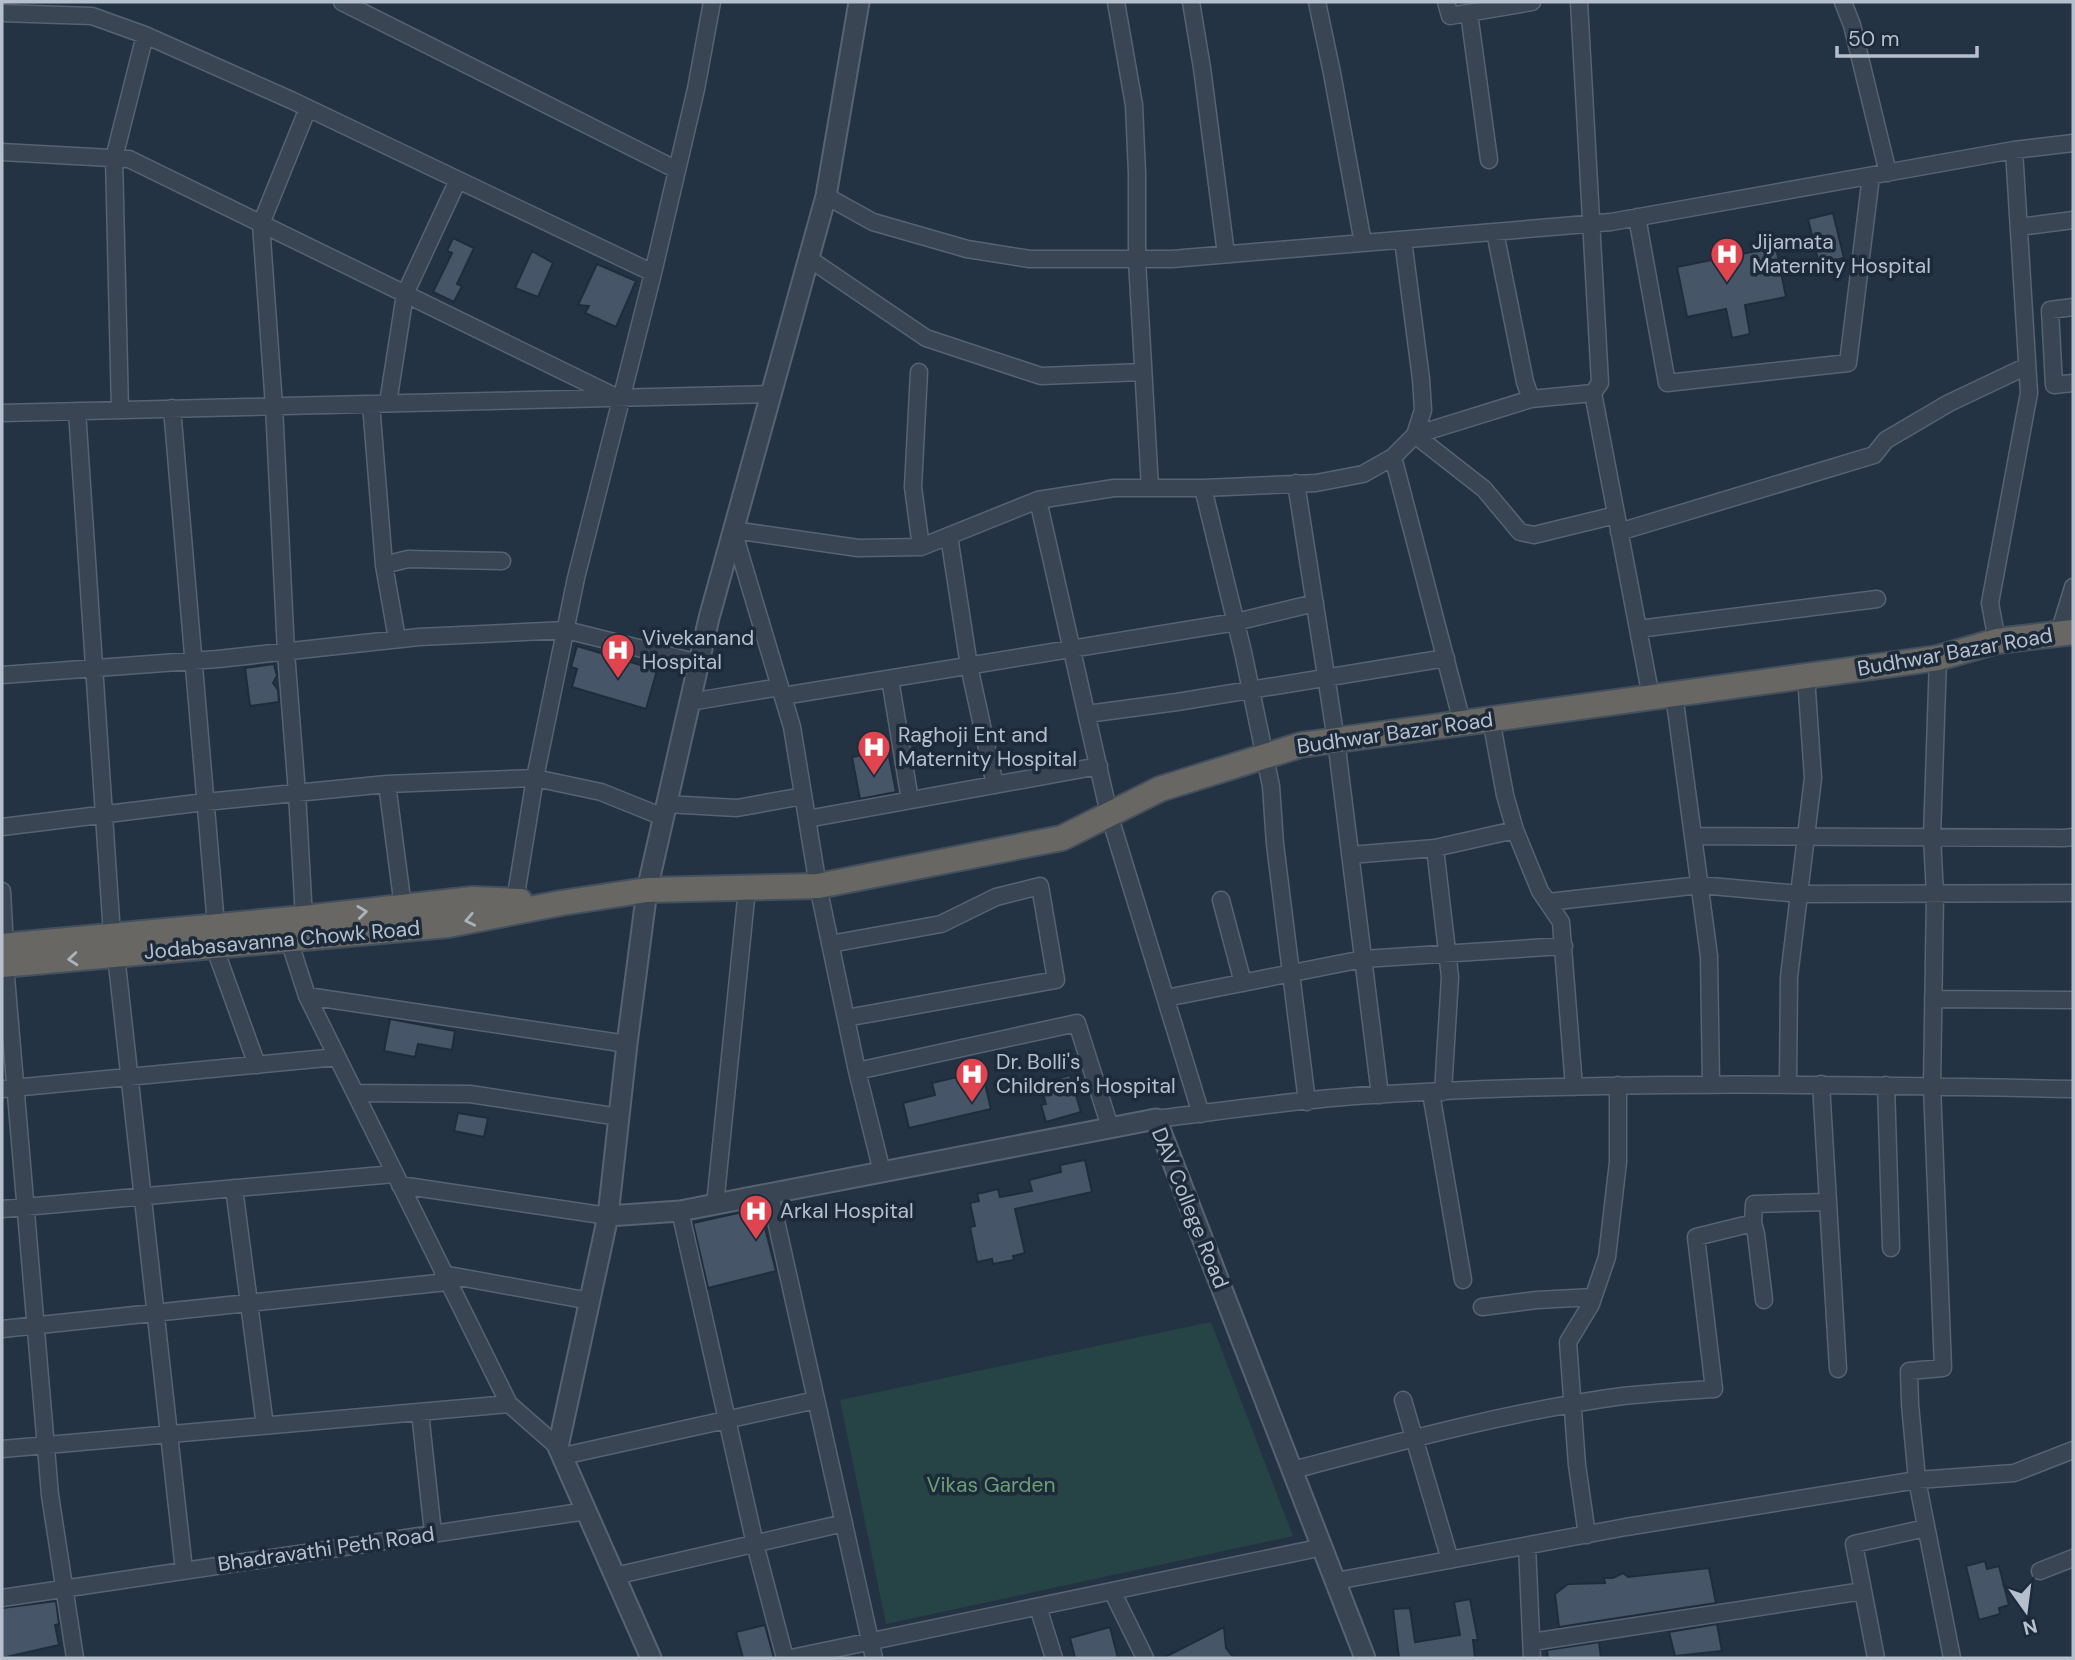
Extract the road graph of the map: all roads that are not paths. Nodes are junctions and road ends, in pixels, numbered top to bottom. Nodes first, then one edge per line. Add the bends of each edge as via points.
1 (342, 2) edge
2 (712, 2) edge
3 (859, 2) edge
4 (1116, 2) edge
5 (1191, 2) edge
6 (1317, 2) edge
7 (1446, 2) edge
8 (1532, 2) edge
9 (1594, 2) edge
10 (1843, 2) edge
11 (1579, 6) edge
12 (2, 13) edge
13 (1469, 13) junction
14 (145, 35) junction
15 (308, 108) junction
16 (2073, 143) edge
17 (2014, 150) junction
18 (2, 152) edge
19 (114, 158) junction
20 (1489, 160) dead end
21 (677, 170) junction
22 (1888, 173) junction
23 (1871, 176) junction
24 (458, 180) junction
25 (825, 195) junction
26 (1637, 217) junction
27 (2073, 220) edge
28 (1592, 223) junction
29 (261, 224) junction
30 (2019, 227) junction
31 (1495, 232) junction
32 (1403, 240) junction
33 (1363, 243) junction
34 (1226, 254) junction
35 (808, 258) junction
36 (1137, 260) junction
37 (653, 273) junction
38 (405, 294) junction
39 (2073, 307) edge
40 (2027, 366) junction
41 (919, 372) dead end
42 (1143, 372) junction
43 (2073, 383) edge
44 (1593, 393) junction
45 (770, 394) junction
46 (620, 397) junction
47 (1531, 399) junction
48 (388, 403) junction
49 (371, 404) junction
50 (274, 406) junction
51 (172, 408) junction
52 (120, 410) junction
53 (77, 411) junction
54 (2, 413) edge
55 (1415, 435) junction
56 (1393, 457) junction
57 (1296, 484) junction
58 (1150, 488) junction
59 (1203, 488) junction
60 (1038, 500) junction
61 (1616, 515) junction
62 (733, 530) junction
63 (1619, 532) junction
64 (949, 536) junction
65 (921, 547) junction
66 (502, 561) dead end
67 (384, 565) junction
68 (2073, 587) edge
69 (1877, 599) dead end
70 (1315, 603) junction
71 (1236, 622) junction
72 (1638, 629) junction
73 (566, 630) junction
74 (2066, 632) edge
75 (397, 639) junction
76 (1997, 641) junction
77 (1072, 649) junction
78 (286, 652) junction
79 (1446, 658) junction
80 (1938, 658) junction
81 (193, 661) junction
82 (699, 663) junction
83 (969, 666) junction
84 (95, 668) junction
85 (2, 675) edge
86 (1806, 676) junction
87 (1326, 677) junction
88 (890, 679) junction
89 (1250, 690) junction
90 (782, 691) junction
91 (1662, 696) junction
92 (690, 702) junction
93 (1087, 714) junction
94 (1491, 719) junction
95 (1462, 722) junction
96 (1336, 740) junction
97 (1264, 756) junction
98 (1099, 766) junction
99 (536, 778) junction
100 (387, 784) junction
101 (995, 785) junction
102 (298, 793) junction
103 (803, 796) junction
104 (910, 800) junction
105 (205, 802) junction
106 (665, 810) junction
107 (105, 814) junction
108 (1110, 814) junction
109 (807, 819) junction
110 (2, 827) edge
111 (1515, 830) junction
112 (1693, 836) junction
113 (1807, 836) junction
114 (1932, 837) junction
115 (2073, 837) edge
116 (1436, 848) junction
117 (1350, 855) junction
118 (1700, 885) junction
119 (818, 886) junction
120 (747, 889) junction
121 (647, 890) junction
122 (2, 891) edge
123 (2073, 893) edge
124 (1800, 894) junction
125 (1935, 894) junction
126 (1221, 900) dead end
127 (515, 901) junction
128 (1548, 902) junction
129 (561, 903) junction
130 (403, 907) junction
131 (304, 918) junction
132 (215, 936) junction
133 (289, 940) junction
134 (830, 943) junction
135 (114, 945) junction
136 (1564, 946) junction
137 (1447, 954) junction
138 (3, 956) edge
139 (1363, 959) junction
140 (1291, 973) junction
141 (1243, 983) junction
142 (307, 996) junction
143 (1166, 998) junction
144 (1933, 999) junction
145 (2073, 1000) edge
146 (846, 1018) junction
147 (627, 1044) junction
148 (337, 1057) junction
149 (257, 1065) junction
150 (857, 1071) junction
151 (129, 1077) junction
152 (1711, 1084) junction
153 (1788, 1084) junction
154 (1821, 1084) junction
155 (1618, 1085) junction
156 (1886, 1085) junction
157 (1932, 1086) junction
158 (1574, 1087) junction
159 (2073, 1088) edge
160 (8, 1089) edge
161 (355, 1093) junction
162 (1437, 1093) junction
163 (1380, 1095) junction
164 (1307, 1102) junction
165 (1201, 1114) junction
166 (619, 1117) junction
167 (1156, 1119) junction
168 (1110, 1128) junction
169 (882, 1172) junction
170 (397, 1180) junction
171 (234, 1188) junction
172 (770, 1194) junction
173 (142, 1196) junction
174 (1828, 1202) junction
175 (715, 1205) junction
176 (25, 1207) junction
177 (2, 1209) edge
178 (680, 1212) junction
179 (608, 1216) junction
180 (1753, 1223) junction
181 (1891, 1248) dead end
182 (445, 1278) junction
183 (1463, 1280) dead end
184 (1593, 1297) junction
185 (1764, 1300) dead end
186 (590, 1301) junction
187 (249, 1303) junction
188 (1482, 1307) dead end
189 (155, 1314) junction
190 (36, 1326) junction
191 (2, 1329) edge
192 (1838, 1369) dead end
193 (816, 1400) junction
194 (1403, 1400) dead end
195 (509, 1404) junction
196 (1572, 1405) junction
197 (420, 1412) junction
198 (727, 1420) junction
199 (265, 1426) junction
200 (169, 1434) junction
201 (1414, 1437) junction
202 (45, 1446) junction
203 (2, 1449) edge
204 (2073, 1450) edge
205 (561, 1452) junction
206 (1293, 1470) junction
207 (1917, 1480) junction
208 (587, 1511) junction
209 (844, 1523) junction
210 (1926, 1528) junction
211 (433, 1533) junction
212 (1587, 1535) junction
213 (755, 1544) junction
214 (1527, 1546) junction
215 (1323, 1547) junction
216 (2073, 1558) edge
217 (1450, 1560) junction
218 (184, 1570) junction
219 (2040, 1571) dead end
220 (615, 1576) junction
221 (1336, 1581) junction
222 (65, 1588) junction
223 (1112, 1591) junction
224 (1863, 1591) junction
225 (2, 1598) edge
226 (1038, 1607) junction
227 (870, 1642) junction
228 (1532, 1650) edge
229 (75, 1658) edge
230 (651, 1658) edge
231 (785, 1658) edge
232 (791, 1658) edge
233 (874, 1658) edge
234 (1054, 1658) edge
235 (1145, 1658) edge
236 (1365, 1658) edge
237 (1876, 1658) edge
238 (1952, 1658) edge

1 - 21 street
2 - 21 street
3 - 25 street
4 - 36 street via 1134,105
5 - 34 street
6 - 33 street
7 - 13 street via 1450,16
8 - 13 street
9 - 11 street
10 - 22 street
11 - 28 street
12 - 14 street via 92,16
13 - 20 street
14 - 15 street
14 - 19 street
15 - 24 street
15 - 29 street
16 - 17 street
17 - 22 street
17 - 30 street
18 - 19 street
19 - 29 street via 129,159
19 - 52 street
21 - 37 street
22 - 23 street
23 - 26 street
23 - 26 street via 1848,363 1667,383
24 - 37 street
24 - 38 street
25 - 35 street
25 - 36 street via 873,222 967,248 1030,259
26 - 28 street
27 - 30 street
28 - 31 street
28 - 44 street via 1600,383
29 - 38 street
29 - 50 street
30 - 40 street
31 - 32 street
31 - 47 street
32 - 33 street
32 - 55 street via 1423,410
33 - 34 street
34 - 36 street
35 - 42 street via 926,338 1041,376
35 - 45 street
36 - 42 street
37 - 46 street
38 - 46 street
38 - 48 street
39 - 43 street via 2050,310 2054,385
40 - 63 street via 1949,403 1886,440 1874,455
40 - 76 street via 2029,393 1990,603
41 - 65 street via 913,487
42 - 58 street
44 - 47 street
44 - 61 street
45 - 46 street
45 - 62 street
46 - 48 street
46 - 73 street
47 - 55 street
48 - 49 street
49 - 50 street
49 - 67 street
50 - 51 street
50 - 78 street
51 - 52 street
51 - 81 street
52 - 53 street
53 - 54 street
53 - 84 street
55 - 56 street
55 - 61 street via 1483,489 1520,532 1534,535
56 - 57 street via 1363,474
56 - 79 street
57 - 59 street
57 - 70 street
58 - 59 street
58 - 60 street via 1115,488
59 - 71 street
60 - 64 street
60 - 77 street
61 - 63 street
62 - 65 street via 858,548
62 - 82 street
62 - 90 street
63 - 72 street
64 - 65 street
64 - 83 street
66 - 67 street via 408,559
67 - 75 street
68 - 74 street
69 - 72 street
70 - 71 street
70 - 87 street
71 - 77 street
71 - 89 street
72 - 91 street
73 - 75 street
73 - 82 street
73 - 99 street
74 - 76 highway, Budhwar Bazar Road
75 - 78 street
76 - 80 highway, Budhwar Bazar Road
77 - 83 street
77 - 93 street
78 - 81 street
78 - 102 street
79 - 87 street
79 - 95 street
80 - 86 highway, Budhwar Bazar Road
80 - 114 street
81 - 84 street
81 - 105 street
82 - 92 street
83 - 88 street
83 - 101 street
84 - 85 street
84 - 107 street
86 - 91 highway, Budhwar Bazar Road
86 - 113 street via 1813,778
87 - 89 street
87 - 96 street
88 - 90 street
88 - 104 street
89 - 93 street
89 - 97 street
90 - 92 street
90 - 103 street
91 - 94 highway, Budhwar Bazar Road
91 - 112 street
92 - 106 street
93 - 98 street
94 - 95 highway, Budhwar Bazar Road
94 - 111 street
95 - 96 highway, Budhwar Bazar Road
96 - 97 highway, Budhwar Bazar Road
96 - 117 street
97 - 108 highway, Budhwar Bazar Road via 1160,789
97 - 140 street
98 - 101 street
98 - 108 street
99 - 100 street
99 - 106 street
99 - 127 street
100 - 102 street
100 - 130 street
101 - 104 street
102 - 105 street
102 - 131 street
103 - 106 street via 737,808
103 - 109 street
104 - 109 street
105 - 107 street
105 - 132 street
106 - 121 street
107 - 110 street
107 - 135 street
108 - 119 highway, Budhwar Bazar Road via 1062,838
108 - 143 street
109 - 119 street
111 - 116 street
111 - 128 street
112 - 113 street
112 - 118 street
113 - 114 street
113 - 124 street
114 - 115 street
114 - 125 street
116 - 117 street
116 - 137 street
117 - 139 street
118 - 124 street
118 - 128 street
118 - 152 street via 1709,956
119 - 120 highway, Budhwar Bazar Road
119 - 134 street
120 - 121 highway, Budhwar Bazar Road
120 - 175 street
121 - 129 highway, Jodabasavanna Chowk Road
121 - 147 street
122 - 138 street
123 - 125 street
124 - 125 street
124 - 153 street via 1790,976
125 - 144 street
126 - 141 street
127 - 129 highway, Jodabasavanna Chowk Road
127 - 130 highway, Jodabasavanna Chowk Road via 473,899
128 - 136 street via 1561,922
129 -> 133 highway, Jodabasavanna Chowk Road via 448,925
131 -> 130 highway, Jodabasavanna Chowk Road
131 - 132 highway, Jodabasavanna Chowk Road
132 - 133 highway, Jodabasavanna Chowk Road
132 - 135 highway, Jodabasavanna Chowk Road
132 - 149 street
133 - 142 street
134 - 146 street
134 - 146 street via 941,924 996,897 1040,886 1056,981
135 - 138 highway, Jodabasavanna Chowk Road
135 - 151 street
136 - 137 street
136 - 158 street
137 - 139 street
137 - 162 street via 1450,978
138 - 160 street
139 - 140 street
139 - 163 street
140 - 141 street
140 - 164 street
141 - 143 street
142 - 147 street
142 - 148 street
143 - 165 street
144 - 145 street
144 - 157 street
146 - 150 street
147 - 166 street
148 - 149 street
148 - 161 street
149 - 151 street
150 - 168 street via 1077,1023
150 - 169 street
151 - 160 street
151 - 173 street
152 - 153 street
152 - 155 street
153 - 154 street
154 - 156 street
154 - 174 street
155 - 158 street
155 - 184 street via 1619,1162 1607,1257
156 - 157 street
156 - 181 street
157 - 159 street
157 - 207 street via 1943,1368 1909,1371
158 - 162 street
160 - 176 street
161 - 166 street via 470,1094
161 - 170 street
162 - 163 street
162 - 183 street
163 - 164 street
164 - 165 street
165 - 167 street
166 - 179 street
167 - 168 street, DAV College Road
167 - 206 street, DAV College Road
168 - 169 street, DAV College Road
169 - 172 street, DAV College Road
170 - 171 street
170 - 179 street
170 - 182 street
171 - 173 street
171 - 187 street
172 - 175 street, DAV College Road
172 - 193 street
173 - 176 street
173 - 189 street
174 - 180 street via 1754,1204
174 - 192 street
175 - 178 street, DAV College Road
176 - 177 street
176 - 190 street
178 - 179 street, DAV College Road
178 - 198 street
179 - 186 street
180 - 185 street
180 - 196 street via 1696,1237 1714,1389
182 - 186 street
182 - 187 street
182 - 195 street
184 - 188 street
184 - 196 street via 1568,1342
186 - 205 street
187 - 189 street
187 - 199 street
189 - 190 street
189 - 200 street
190 - 191 street
190 - 202 street
193 - 198 street
193 - 209 street
194 - 201 street
195 - 197 street
195 - 205 street
196 - 201 street
196 - 212 street
197 - 199 street
197 - 211 street
198 - 205 street
198 - 213 street
199 - 200 street
200 - 202 street
200 - 218 street
201 - 206 street
201 - 217 street
202 - 203 street
202 - 222 street
204 - 207 street via 2014,1473
205 - 208 street
206 - 215 street, DAV College Road
207 - 210 street
207 - 212 street
208 - 211 street, Bhadravathi Peth Road
208 - 220 street
209 - 213 street
209 - 227 street
210 - 224 street via 1854,1544
210 - 238 street
211 - 218 street, Bhadravathi Peth Road
212 - 214 street
213 - 220 street
213 - 231 street
214 - 217 street
214 - 228 street
215 - 221 street, DAV College Road
215 - 223 street
216 - 219 street
217 - 221 street
218 - 222 street, Bhadravathi Peth Road
220 - 230 street
221 - 236 street, DAV College Road
222 - 225 street, Bhadravathi Peth Road
222 - 229 street
223 - 226 street
223 - 235 street
224 - 228 street
224 - 237 street
226 - 227 street
226 - 234 street
227 - 232 street
227 - 233 street

